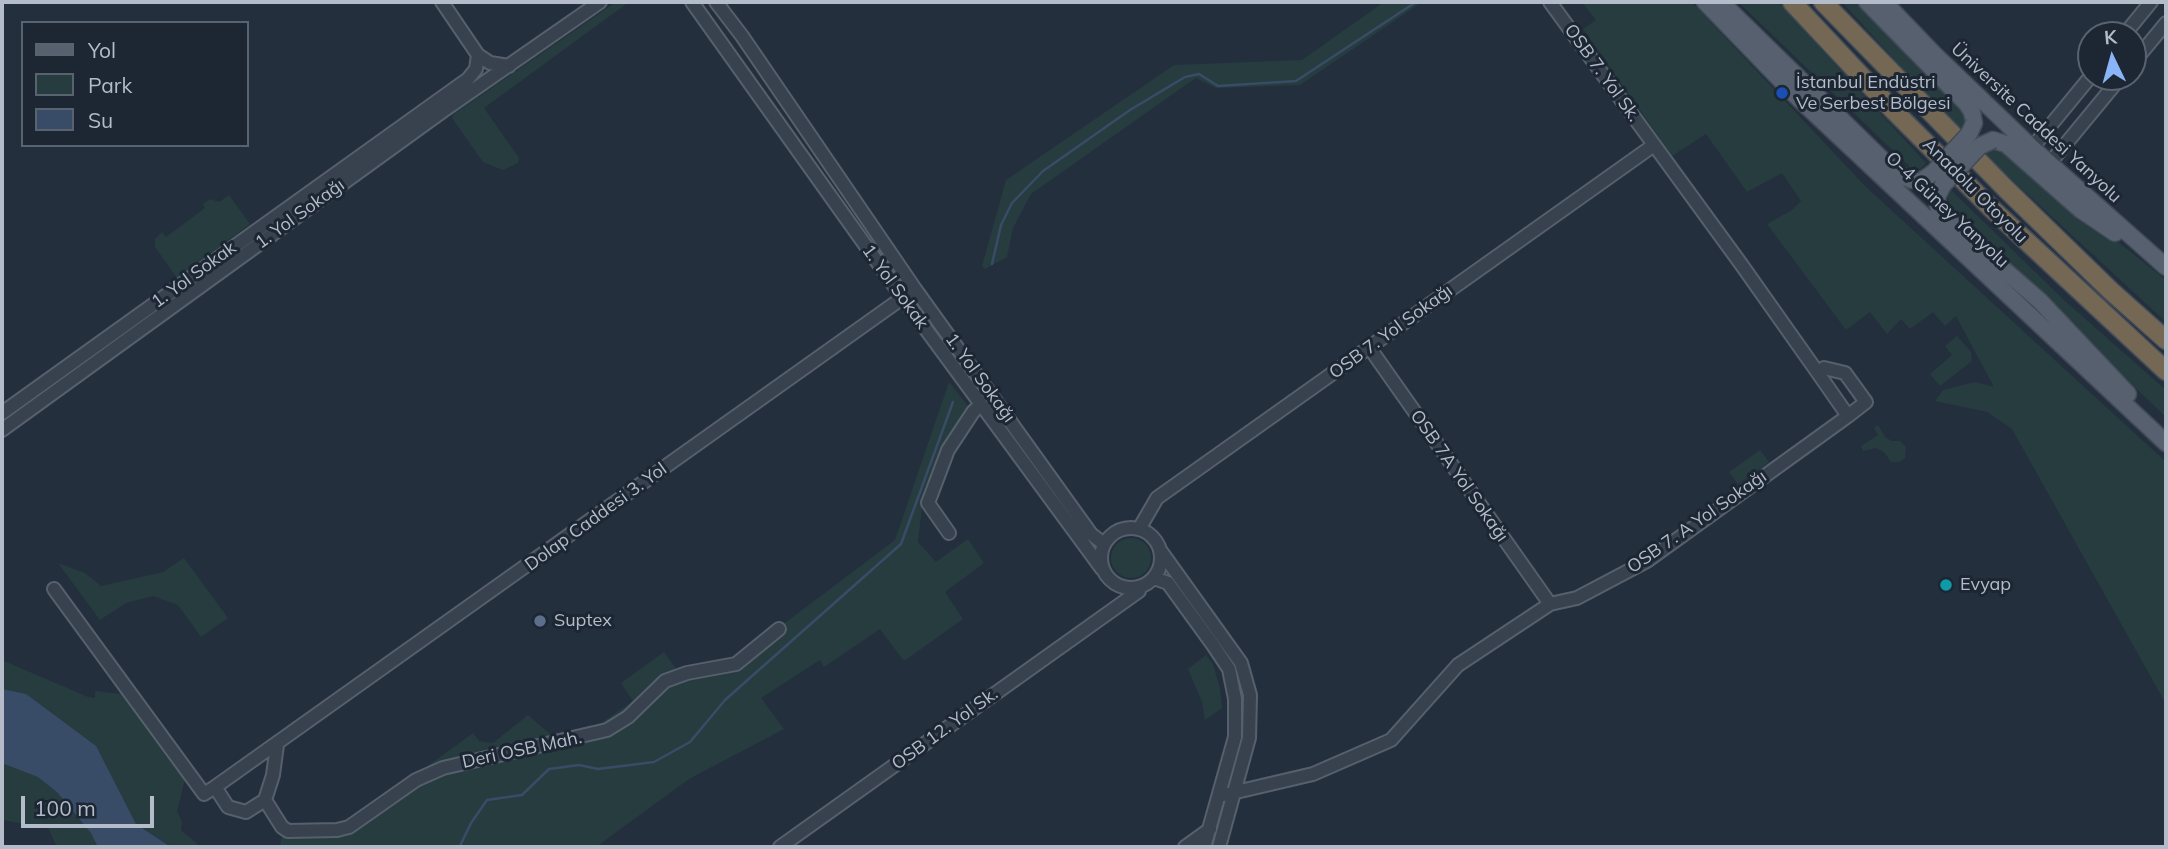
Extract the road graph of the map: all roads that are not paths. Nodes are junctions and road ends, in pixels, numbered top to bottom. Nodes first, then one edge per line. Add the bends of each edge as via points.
1 (442, 2) edge
2 (453, 2) edge
3 (600, 2) edge
4 (692, 2) edge
5 (716, 2) edge
6 (1550, 2) edge
7 (1705, 2) edge
8 (1721, 2) edge
9 (1792, 2) edge
10 (1823, 2) edge
11 (1867, 2) edge
12 (1884, 2) edge
13 (2151, 2) edge
14 (455, 19) junction
15 (2135, 21) edge
16 (2166, 23) edge
17 (2147, 46) edge
18 (478, 55) junction
19 (509, 66) junction
20 (2079, 91) edge
21 (2109, 91) edge
22 (439, 106) junction
23 (1654, 145) junction
24 (2032, 148) junction
25 (2050, 163) junction
26 (2166, 267) edge
27 (915, 289) junction
28 (903, 298) junction
29 (2166, 340) edge
30 (1369, 347) junction
31 (2166, 371) edge
32 (1818, 373) junction
33 (980, 405) junction
34 (2, 413) edge
35 (1848, 416) junction
36 (2, 430) edge
37 (2166, 441) edge
38 (1139, 529) junction
39 (949, 533) dead end
40 (1104, 544) junction
41 (1160, 550) junction
42 (1102, 569) junction
43 (1154, 578) junction
44 (1118, 586) junction
45 (1139, 588) junction
46 (54, 589) dead end
47 (1549, 604) junction
48 (1111, 611) junction
49 (779, 629) dead end
50 (276, 745) junction
51 (215, 787) junction
52 (1234, 794) junction
53 (1219, 796) junction
54 (265, 800) junction
55 (1226, 825) junction
56 (1209, 830) junction
57 (780, 847) edge
58 (1185, 847) edge
59 (1204, 847) edge
60 (1219, 847) edge

1 - 14 street
2 - 14 street
3 - 19 street, 1. Yol Sokağı
4 - 28 street, 1. Yol Sokak
5 - 27 street, 1. Yol Sokağı
6 - 23 street, OSB 7. Yol Sk.
7 - 37 main road, O-4 Güney Yanyolu via 1796,96
8 - 11 main road, bridge via 1897,174 1923,180 1969,134 1972,112
9 - 31 highway, Anadolu Otoyolu via 1991,208
10 - 29 highway, Anadolu Otoyolu via 2006,189
12 - 24 main road, Üniversite Caddesi Yanyolu
13 - 15 street
14 - 18 street
16 - 17 street
18 - 19 street via 490,64
18 - 22 street, 1. Yol Sokak via 468,79
19 - 22 street, 1. Yol Sokağı
20 - 24 street
21 - 25 street
22 - 34 street, 1. Yol Sokak
22 - 36 street, 1. Yol Sokağı
23 - 30 street, OSB 7. Yol Sokağı
23 - 32 street
24 - 25 main road, Üniversite Caddesi Yanyolu
25 - 26 main road, Üniversite Caddesi Yanyolu
26 - 37 main road, bridge via 2081,210 2006,144 1993,140 1980,146 1937,197 1939,213 2040,301
27 - 28 street, Dolap Caddesi 3. Yol
27 - 40 street, 1. Yol Sokağı via 1091,534
28 - 33 street, 1. Yol Sokak
28 - 50 street, Dolap Caddesi 3. Yol
30 - 38 street, OSB 7. Yol Sokağı via 1157,498
30 - 47 street, OSB 7A Yol Sokağı
32 - 35 street
32 - 35 street via 1824,368 1845,373 1866,402
33 - 39 street via 947,450 928,503
33 - 42 street, 1. Yol Sokak
35 - 47 street, OSB 7. A Yol Sokağı via 1647,561 1577,598
38 - 40 street via 1119,530
38 - 41 street via 1156,541
40 - 42 street
41 - 43 street
41 - 52 street via 1241,663 1250,695 1250,738
42 - 44 street
43 - 45 street
43 - 53 street via 1168,583 1184,602 1229,669 1235,737
44 - 45 street
44 - 48 street
45 - 48 street, OSB 12. Yol Sk.
46 - 51 street via 204,794
47 - 52 street, OSB 7. A Yol Sokağı via 1458,665 1391,740 1313,774
48 - 57 street, OSB 12. Yol Sk.
49 - 54 street, Deri OSB Mah. via 736,664 666,681 607,730 443,768 416,780 343,829 288,831
50 - 51 street, Dolap Caddesi 3. Yol
50 - 54 street
51 - 54 street via 228,807 246,812
52 - 53 street, OSB 7. A Yol Sokağı
52 - 55 street
53 - 56 street
55 - 56 street
55 - 60 street
56 - 58 street
56 - 59 street

